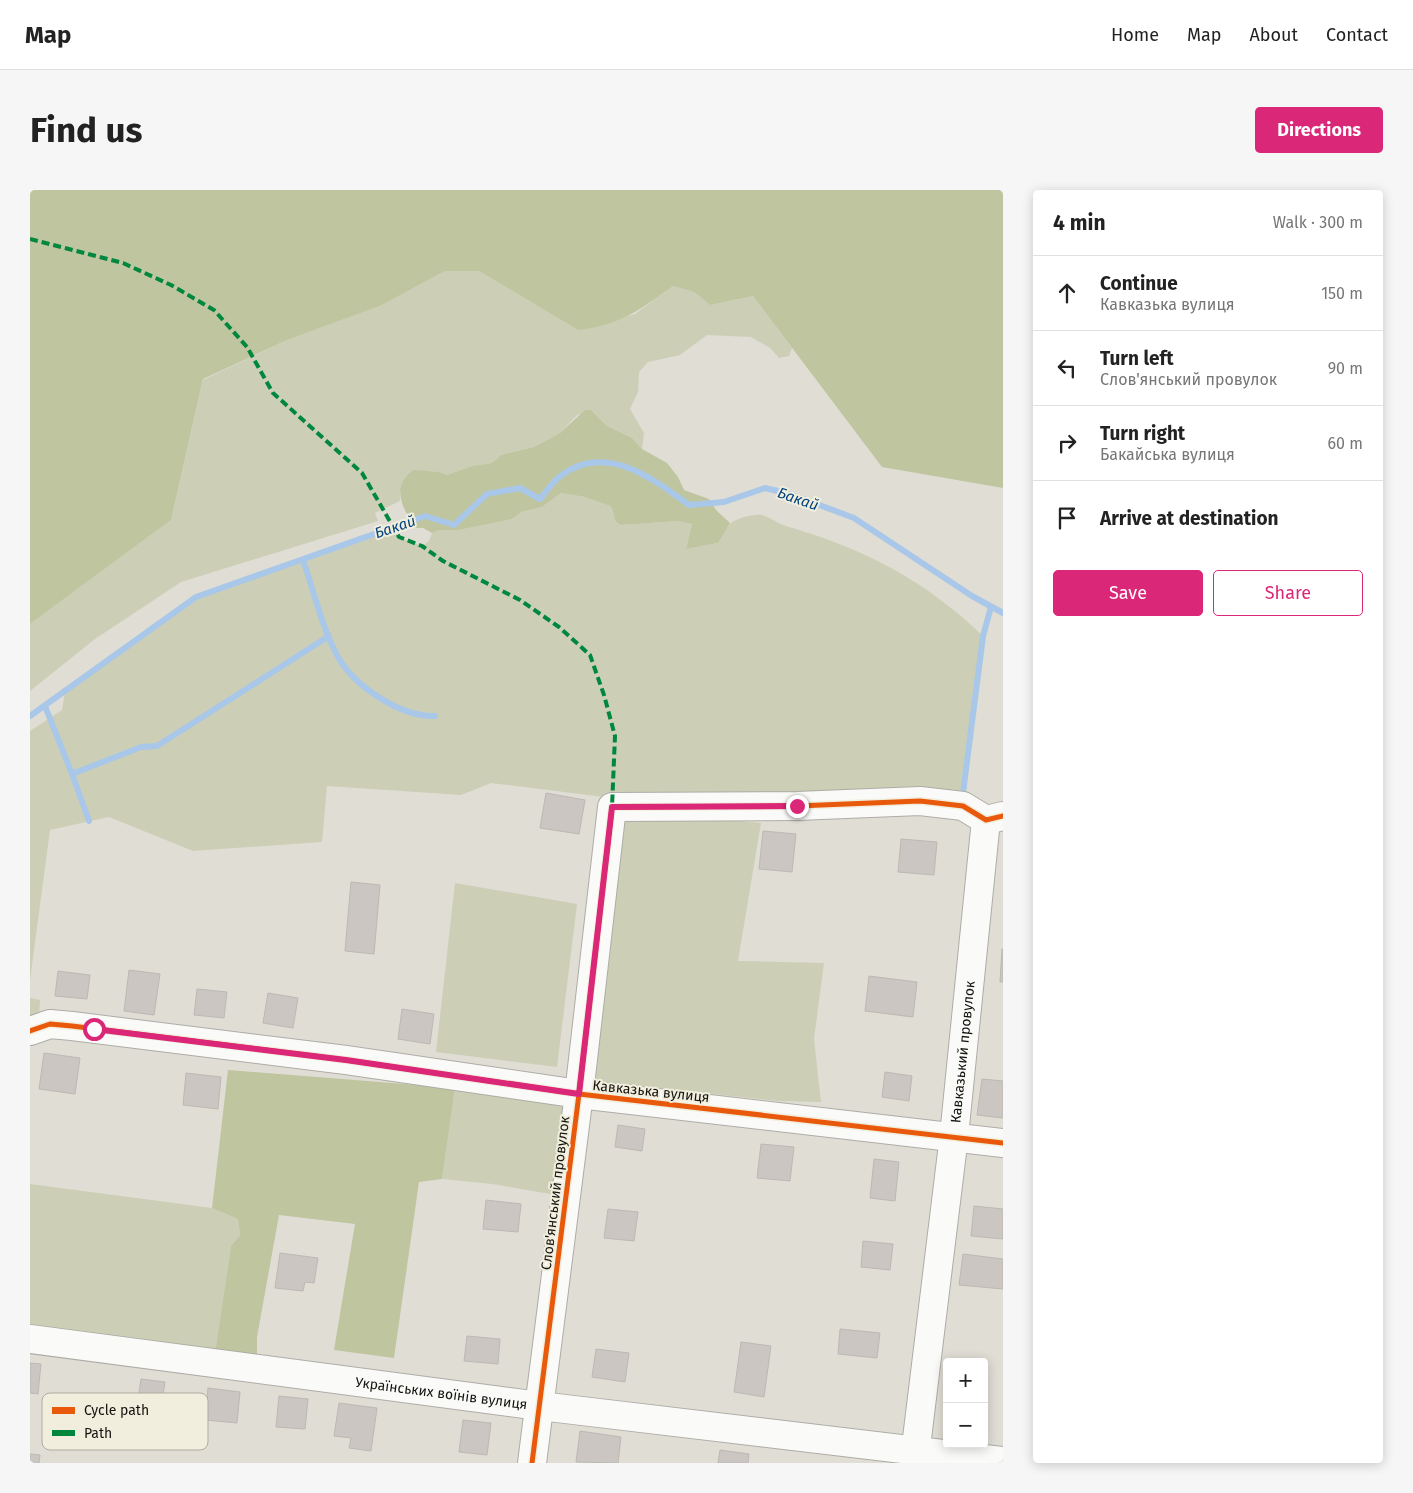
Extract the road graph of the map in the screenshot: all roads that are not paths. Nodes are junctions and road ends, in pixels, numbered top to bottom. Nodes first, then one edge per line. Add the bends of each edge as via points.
1 (994, 818) edge
2 (30, 1031) edge
3 (579, 1094) junction
4 (954, 1136) junction
5 (1003, 1143) edge
6 (30, 1339) edge
7 (540, 1406) junction
8 (915, 1457) edge
9 (1003, 1461) edge
10 (532, 1463) edge

1 - 3 street, Слов'янський провулок via 963,806 920,800 797,806 612,807
1 - 4 street, Кавказький провулок
2 - 3 street, Кавказька вулиця via 50,1024 72,1026 346,1060
3 - 4 street, Кавказька вулиця
3 - 7 street, Слов'янський провулок
4 - 5 street, Кавказька вулиця
4 - 8 street, Кавказький провулок
6 - 7 street, Українських воїнів вулиця
7 - 8 street, Українських воїнів вулиця
7 - 10 street, Слов'янський провулок
8 - 9 street, Українських воїнів вулиця

